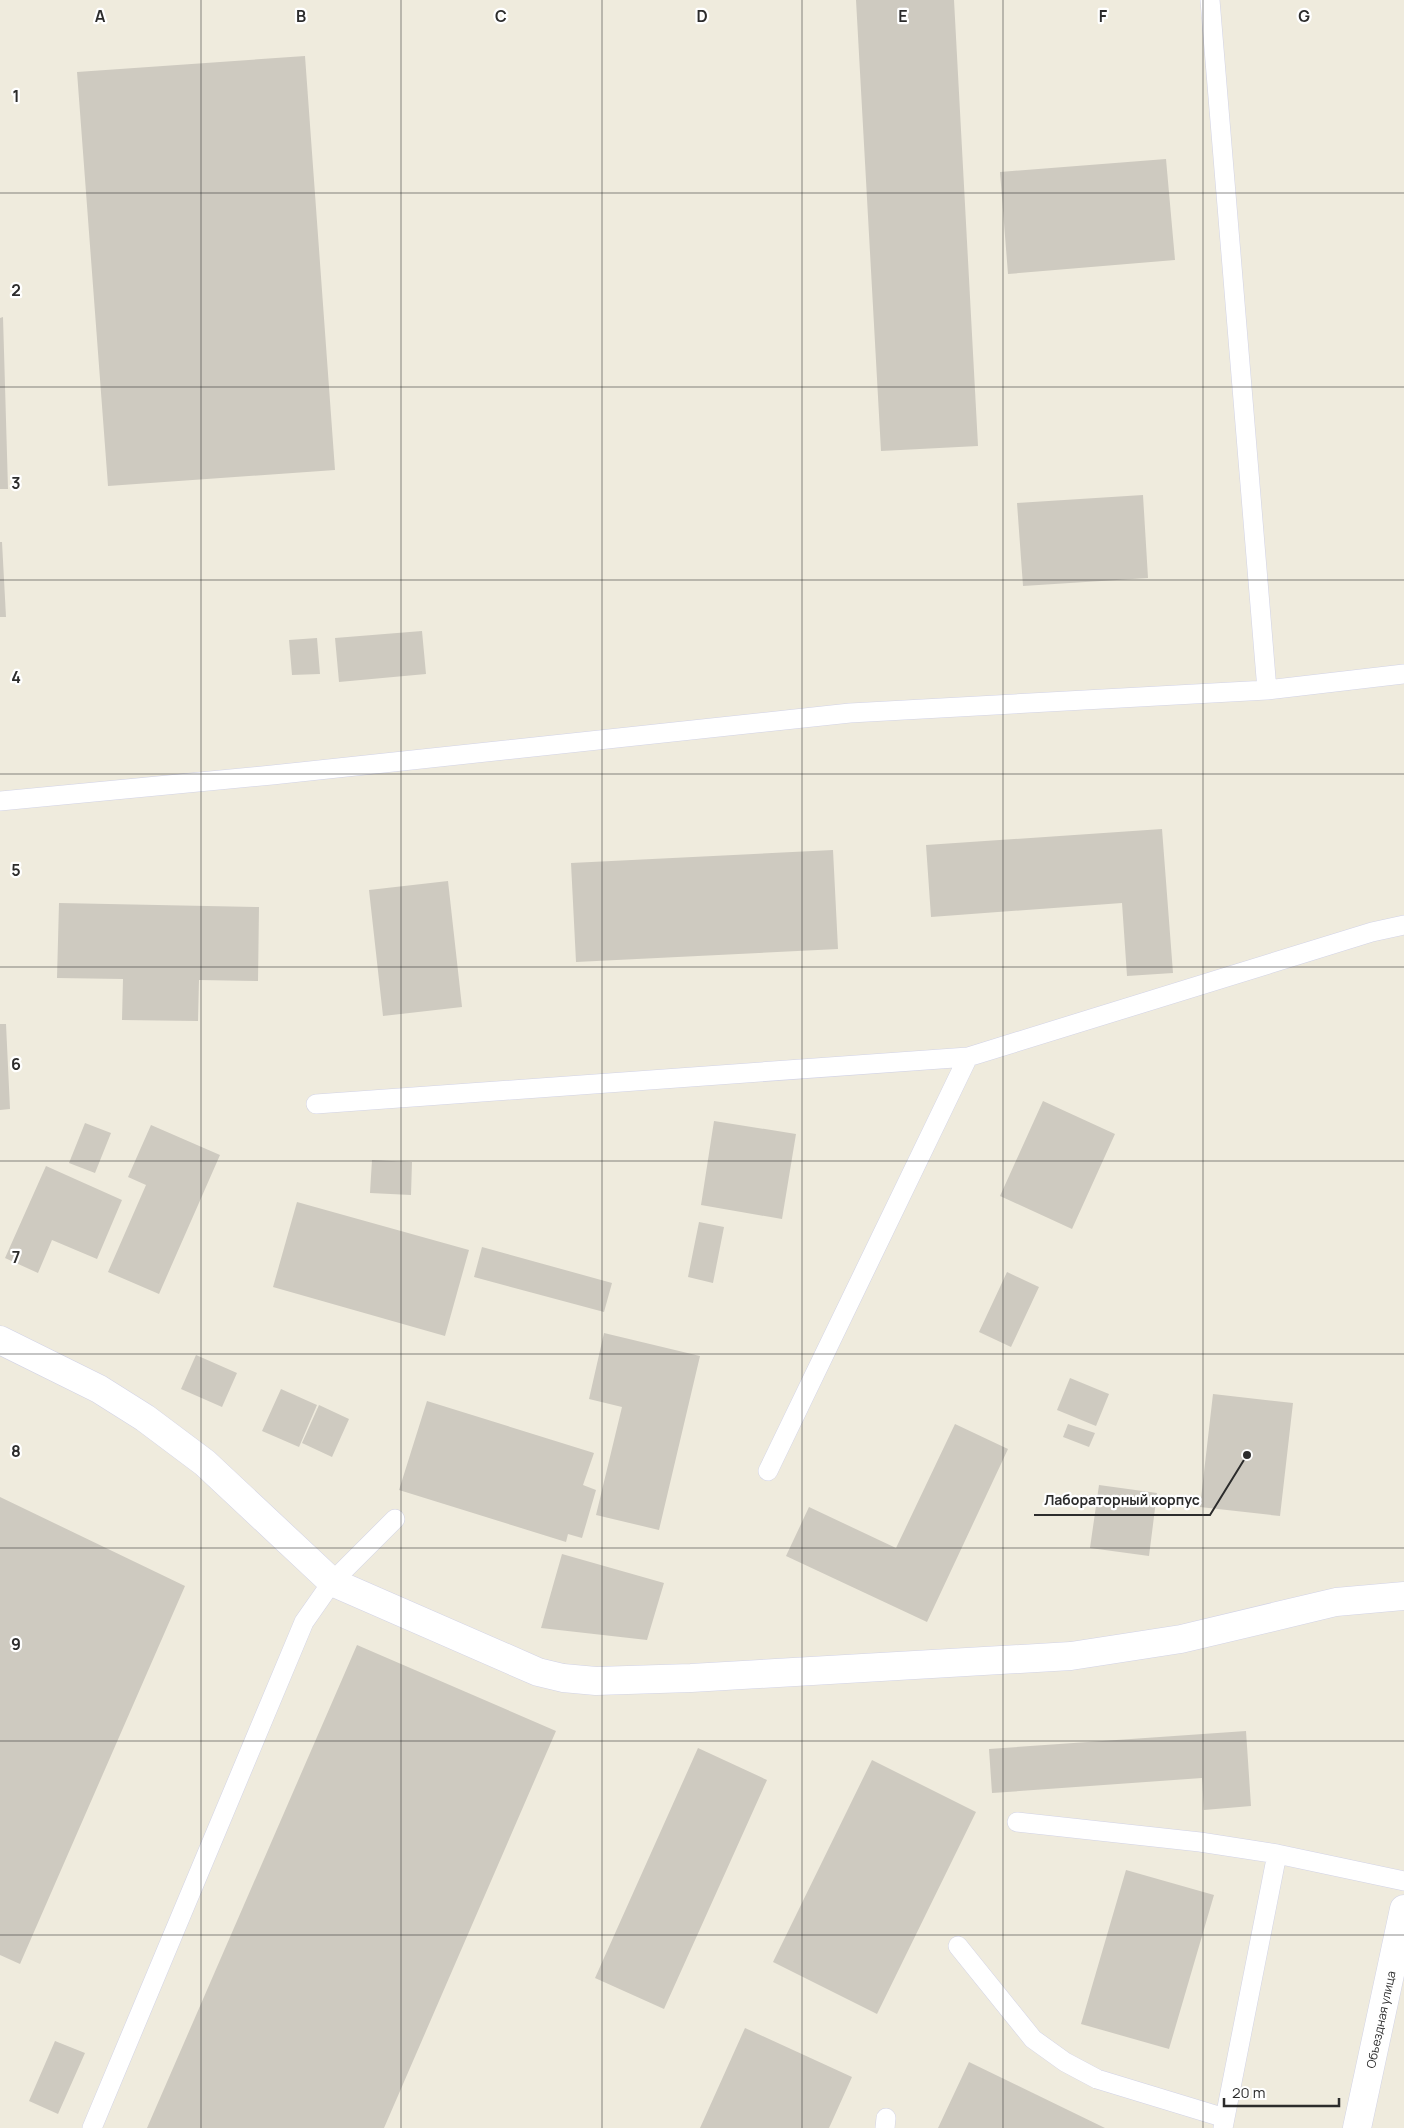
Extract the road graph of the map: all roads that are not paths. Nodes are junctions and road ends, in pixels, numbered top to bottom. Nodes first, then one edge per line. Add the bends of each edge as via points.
1 (1210, 0) edge
2 (1404, 674) edge
3 (1267, 690) junction
4 (0, 801) edge
5 (1404, 925) edge
6 (968, 1057) junction
7 (316, 1104) dead end
8 (0, 1340) edge
9 (768, 1471) dead end
10 (395, 1519) dead end
11 (332, 1582) junction
12 (1404, 1596) edge
13 (1017, 1822) dead end
14 (1278, 1854) junction
15 (1404, 1881) edge
16 (1404, 1909) edge
17 (958, 1946) dead end
18 (1224, 2123) edge
19 (92, 2128) edge
20 (1357, 2128) edge

1 - 3 lane
2 - 3 lane
3 - 4 lane via 850,714
5 - 6 lane via 1372,932
6 - 7 lane
6 - 9 lane
8 - 11 street via 99,1389 145,1418 205,1463
10 - 11 lane
11 - 12 street via 538,1672 596,1681 1071,1656 1181,1639 1336,1602
11 - 19 lane via 304,1622
13 - 14 lane
14 - 15 lane
14 - 18 lane
16 - 20 street, Объездная улица
17 - 18 lane via 1033,2039 1065,2062 1106,2082

